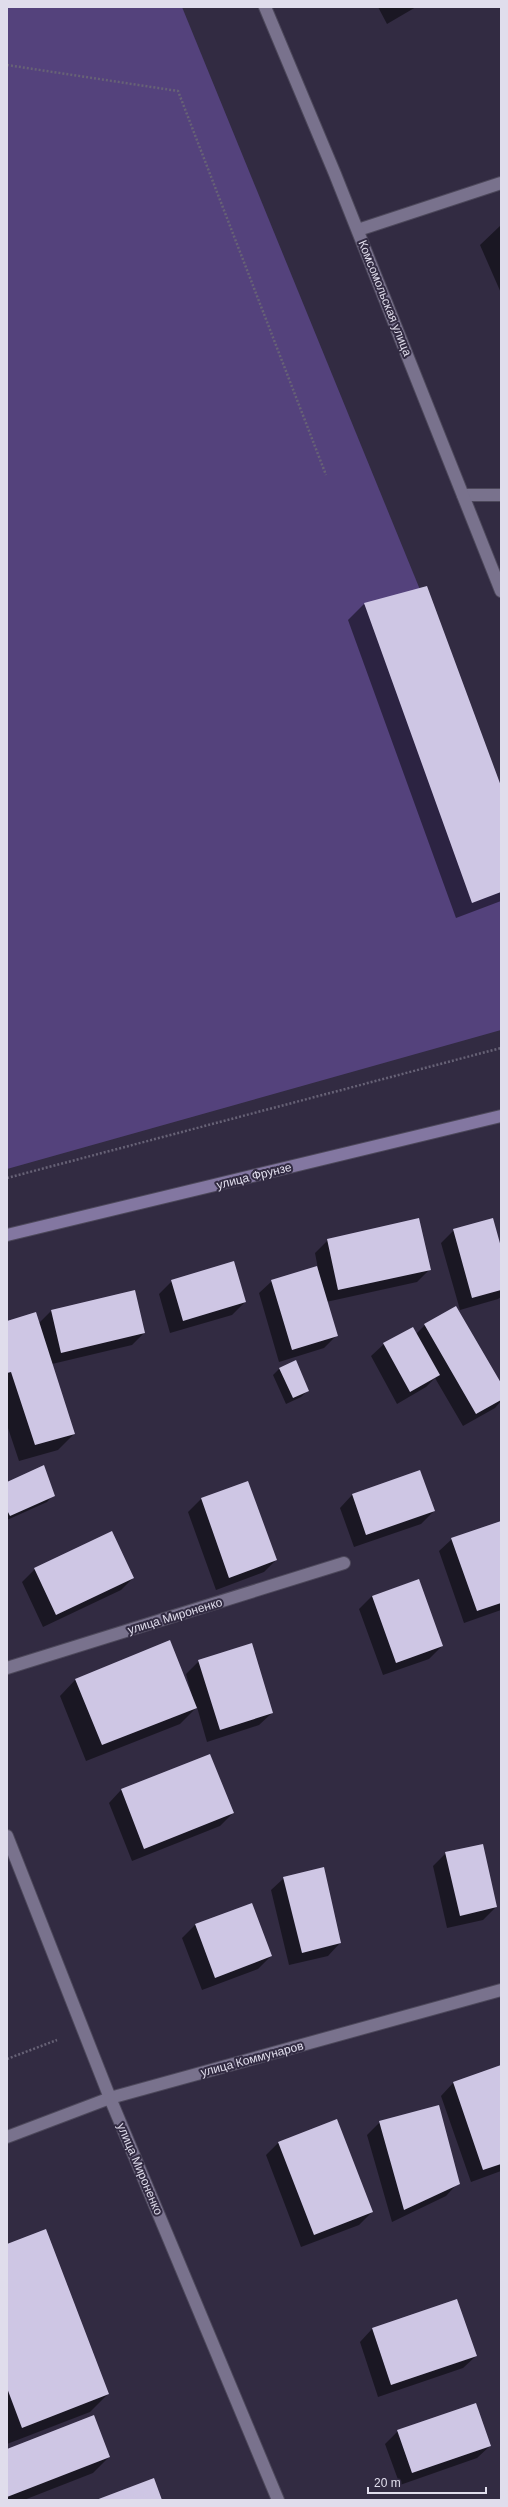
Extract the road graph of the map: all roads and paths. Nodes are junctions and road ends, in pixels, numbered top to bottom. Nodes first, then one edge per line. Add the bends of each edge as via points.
1 (265, 7) edge
2 (7, 65) edge
3 (501, 183) edge
4 (358, 230) junction
5 (326, 475) dead end
6 (463, 495) junction
7 (501, 495) edge
8 (501, 591) edge
9 (501, 1048) edge
10 (501, 1116) edge
11 (7, 1178) edge
12 (7, 1235) edge
13 (344, 1563) dead end
14 (7, 1668) edge
15 (7, 1836) edge
16 (501, 1990) edge
17 (84, 2031) junction
18 (7, 2059) edge
19 (110, 2098) junction
20 (7, 2137) edge
21 (278, 2500) edge

1 - 4 street, Комсомольская улица
2 - 5 path via 178,91
3 - 4 street
4 - 6 street, Комсомольская улица
6 - 7 street
6 - 8 street, Комсомольская улица
9 - 11 path
10 - 12 main road, улица Фрунзе
13 - 14 street, улица Мироненко
15 - 17 street, улица Мироненко
16 - 19 street, улица Коммунаров
17 - 18 path
17 - 19 street, улица Мироненко
19 - 20 street, улица Коммунаров
19 - 21 street, улица Мироненко

